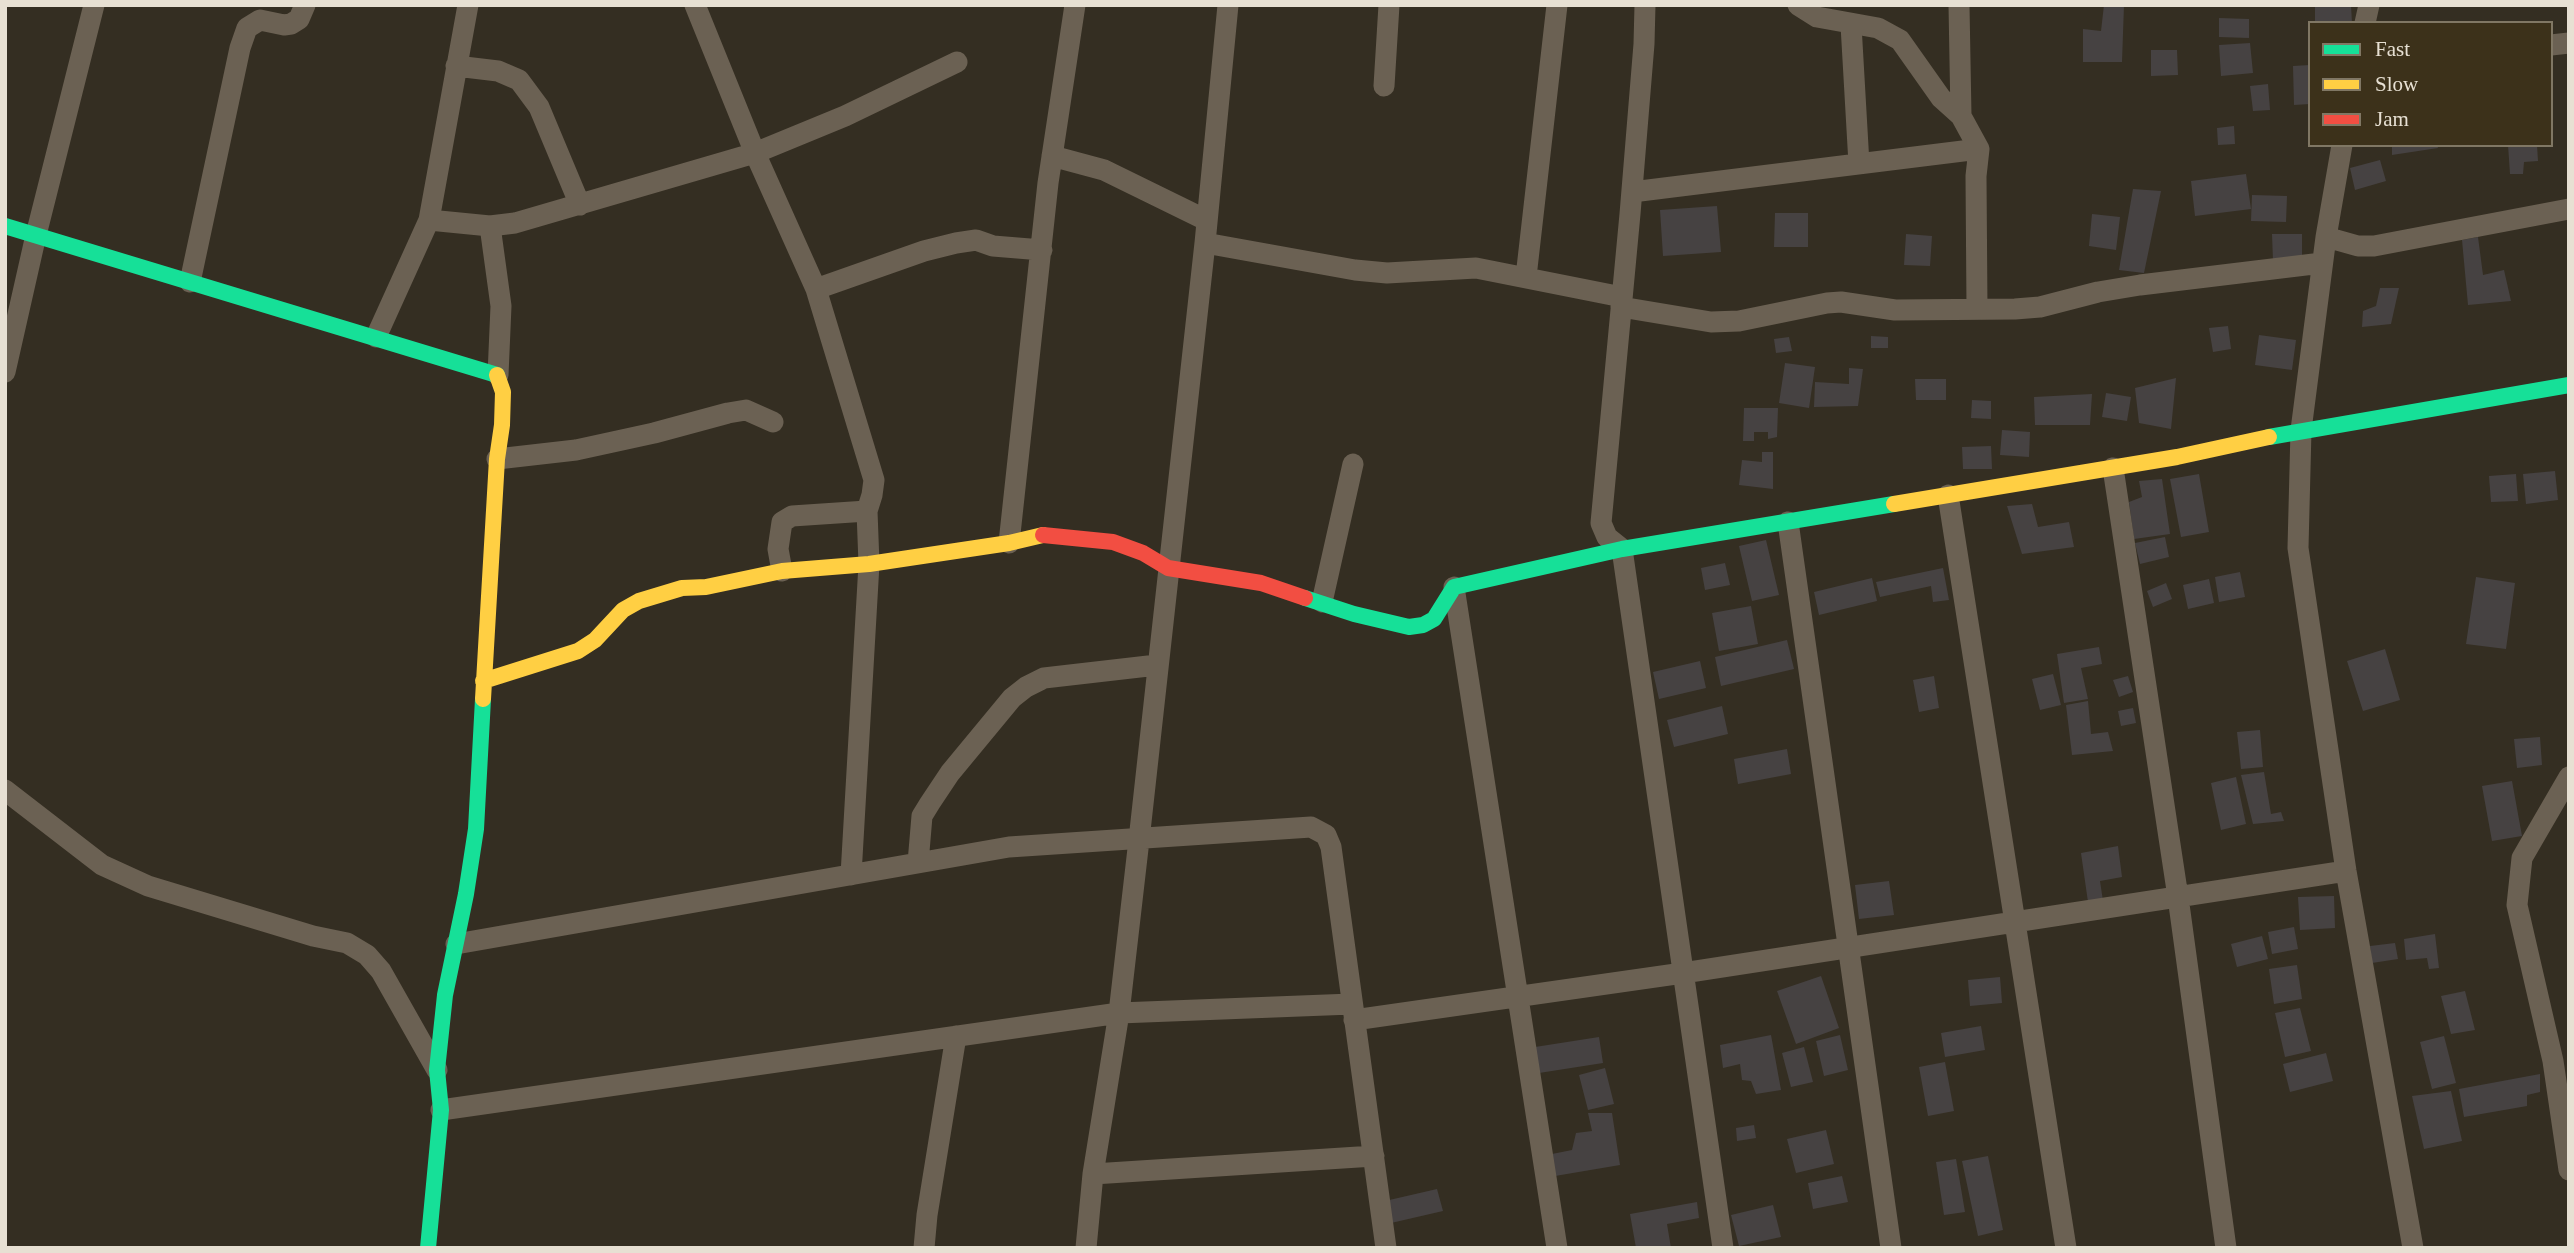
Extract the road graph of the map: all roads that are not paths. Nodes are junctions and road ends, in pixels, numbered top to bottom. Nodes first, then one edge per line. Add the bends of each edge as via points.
1 (94, 5) edge
2 (305, 5) edge
3 (468, 5) edge
4 (695, 5) edge
5 (1228, 5) edge
6 (1389, 5) edge
7 (1557, 5) edge
8 (1645, 5) edge
9 (1798, 5) edge
10 (1959, 5) edge
11 (1070, 9) edge
12 (1851, 25) junction
13 (957, 62) dead end
14 (456, 66) junction
15 (1384, 86) dead end
16 (1961, 116) junction
17 (2343, 147) edge
18 (1979, 149) junction
19 (755, 153) junction
20 (1052, 156) junction
21 (1860, 164) junction
22 (1632, 192) junction
23 (580, 205) junction
24 (2569, 209) edge
25 (429, 220) junction
26 (1206, 220) junction
27 (5, 226) edge
28 (490, 226) junction
29 (36, 235) junction
30 (2326, 237) junction
31 (1205, 243) junction
32 (1042, 250) junction
33 (2322, 263) junction
34 (1526, 277) junction
35 (190, 282) junction
36 (816, 289) junction
37 (1622, 302) junction
38 (1977, 309) junction
39 (376, 337) junction
40 (5, 372) edge
41 (498, 375) junction
42 (2569, 385) edge
43 (773, 422) dead end
44 (2301, 430) junction
45 (496, 459) junction
46 (1353, 464) dead end
47 (2113, 468) junction
48 (1948, 495) junction
49 (867, 511) junction
50 (1788, 522) junction
51 (1009, 543) junction
52 (1622, 549) junction
53 (869, 564) junction
54 (1168, 568) junction
55 (782, 571) junction
56 (1454, 587) junction
57 (1322, 602) junction
58 (1157, 666) junction
59 (483, 681) junction
60 (2569, 778) edge
61 (6, 792) edge
62 (1139, 840) junction
63 (918, 863) junction
64 (2346, 871) junction
65 (851, 875) junction
66 (2178, 897) junction
67 (2016, 922) junction
68 (456, 944) junction
69 (1847, 948) junction
70 (1683, 973) junction
71 (1519, 996) junction
72 (1353, 1012) junction
73 (1119, 1013) junction
74 (956, 1035) junction
75 (437, 1070) junction
76 (441, 1110) junction
77 (2566, 1130) edge
78 (1374, 1156) junction
79 (2569, 1170) edge
80 (1093, 1174) junction
81 (428, 1248) edge
82 (924, 1248) edge
83 (1086, 1248) edge
84 (1386, 1248) edge
85 (1557, 1248) edge
86 (1723, 1248) edge
87 (1891, 1248) edge
88 (2066, 1248) edge
89 (2226, 1248) edge
90 (2413, 1248) edge

1 - 29 street
2 - 35 street via 291,24 260,20 247,28
3 - 14 street
4 - 19 street
5 - 26 street
6 - 15 street
7 - 34 street
8 - 22 street
9 - 12 street via 1818,18
10 - 16 street
11 - 20 street
12 - 16 street via 1878,28 1899,40 1941,98
12 - 21 street
13 - 19 street
14 - 23 street via 498,71 519,80 539,107
14 - 25 street
16 - 18 street
17 - 30 street
18 - 21 street
18 - 38 street
19 - 23 street
19 - 36 street
20 - 26 street via 1104,170
20 - 32 street
21 - 22 street
22 - 37 street
23 - 28 street
24 - 30 street via 2374,246
25 - 28 street
25 - 39 street
26 - 31 street
27 - 29 street
28 - 41 street via 501,306
29 - 35 street
29 - 40 street
30 - 33 street
31 - 34 street via 1354,270 1476,268
31 - 54 street
32 - 36 street via 976,240 956,243
32 - 51 street
33 - 38 street via 2140,285 2040,307
33 - 44 street
34 - 37 street
35 - 39 street
36 - 49 street via 874,480
37 - 38 street via 1711,322 1840,302 1895,310
37 - 52 street via 1601,523 1607,537
39 - 41 street
41 - 45 street via 503,392
42 - 44 street
43 - 45 street via 746,410 728,412 576,450
44 - 47 street
44 - 64 street via 2298,548
45 - 59 street
46 - 57 street
47 - 48 street
47 - 66 street
48 - 50 street
48 - 67 street
49 - 53 street
49 - 55 street via 792,516 782,522 778,549
50 - 52 street
50 - 69 street
51 - 53 street
51 - 54 street via 1046,534 1113,542
52 - 56 street
52 - 70 street
53 - 55 street
53 - 65 street
54 - 57 street via 1262,583
54 - 58 street
55 - 59 street via 682,588 639,601 578,651
56 - 57 street via 1434,619 1409,627
56 - 71 street
58 - 62 street
58 - 63 street via 1044,678 1019,692 950,773 922,816
59 - 68 street via 475,829
60 - 77 street via 2522,858 2517,905
61 - 75 street via 102,865 125,876 347,943 367,955 381,971
62 - 63 street via 1009,847
62 - 72 street via 1311,827 1326,835
62 - 73 street
63 - 65 street
64 - 66 street
64 - 90 street
65 - 68 street
66 - 67 street
66 - 89 street
67 - 69 street
67 - 88 street
68 - 75 street
69 - 70 street
69 - 87 street
70 - 71 street
70 - 86 street
71 - 72 street
71 - 85 street
72 - 73 street
72 - 78 street
73 - 74 street
73 - 80 street
74 - 76 street
74 - 82 street
75 - 76 street
76 - 81 street
77 - 79 street
78 - 80 street
78 - 84 street
80 - 83 street

